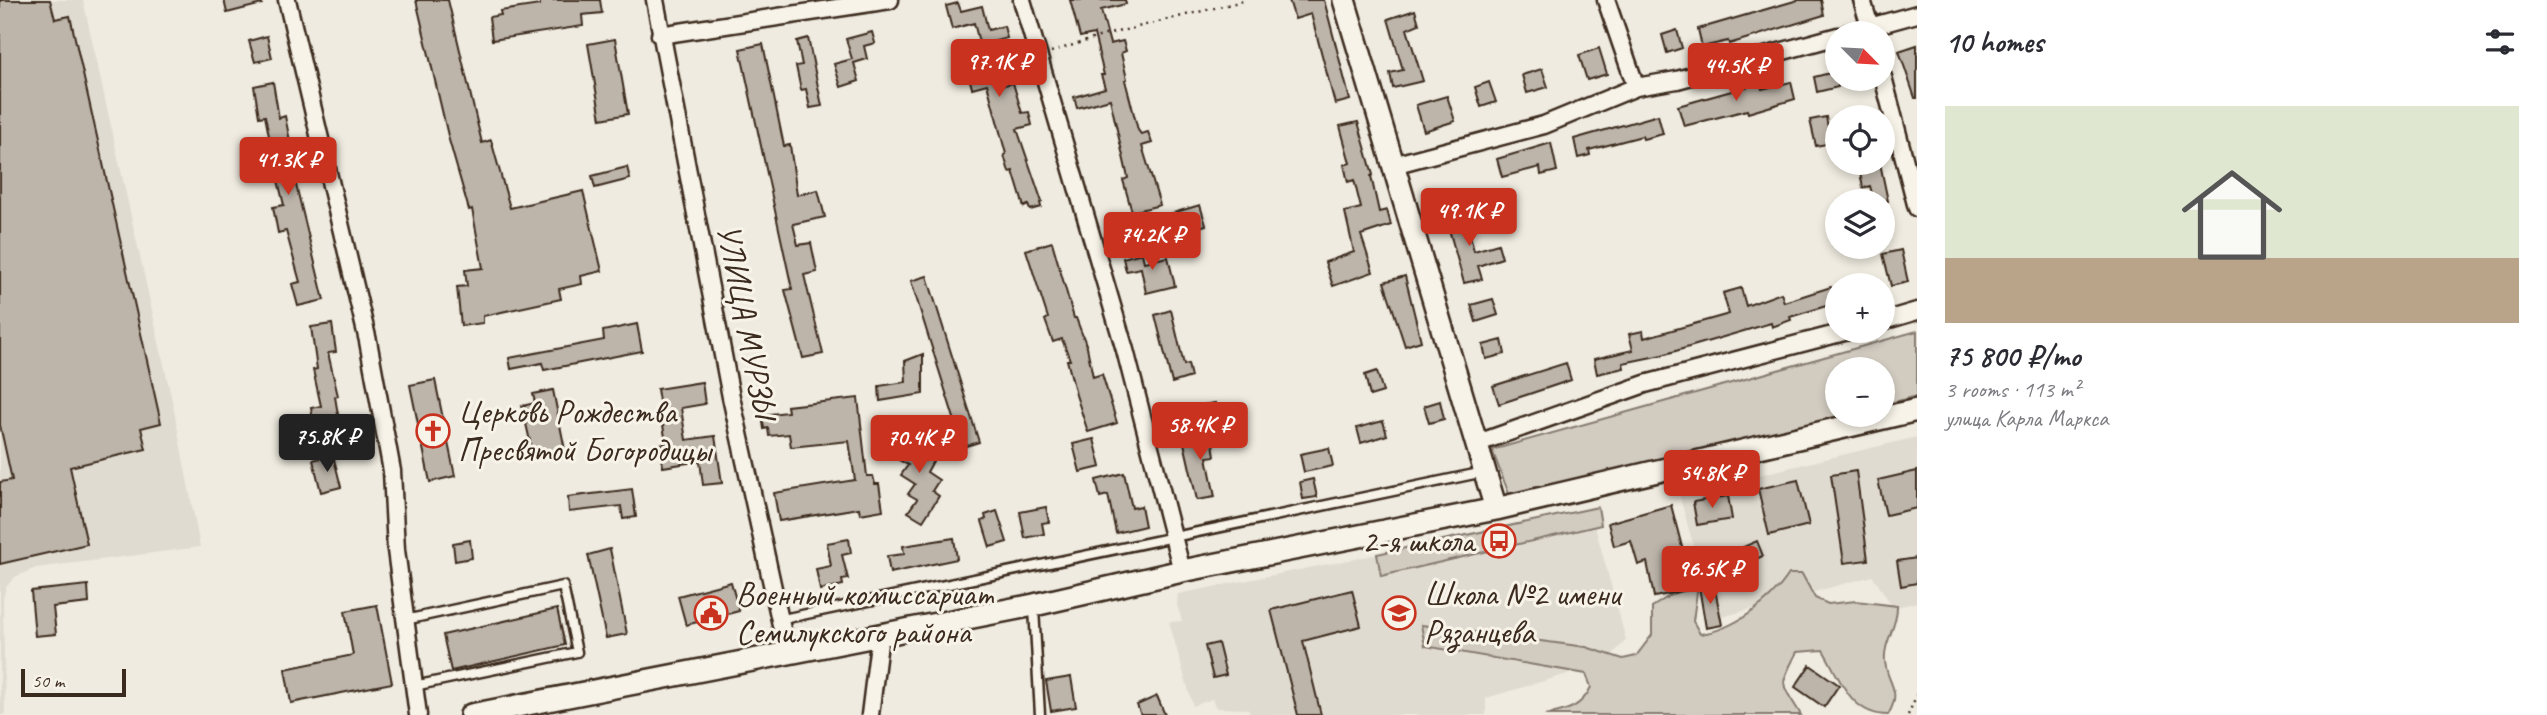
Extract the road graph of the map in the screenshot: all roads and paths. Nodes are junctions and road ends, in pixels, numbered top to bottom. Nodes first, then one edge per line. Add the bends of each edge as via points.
1 (287, 0) edge
2 (655, 0) edge
3 (890, 0) edge
4 (1022, 0) edge
5 (1247, 0) edge
6 (1344, 0) edge
7 (1606, 0) edge
8 (1862, 0) edge
9 (1917, 13) edge
10 (1868, 21) edge
11 (1895, 21) edge
12 (660, 35) junction
13 (1825, 40) edge
14 (1039, 56) junction
15 (1636, 87) junction
16 (1887, 91) edge
17 (1392, 165) junction
18 (1917, 208) edge
19 (1917, 311) edge
20 (1895, 317) edge
21 (1825, 337) edge
22 (1917, 410) edge
23 (1478, 443) junction
24 (1484, 472) junction
25 (1496, 509) junction
26 (1174, 536) junction
27 (1182, 571) junction
28 (1034, 605) junction
29 (405, 620) junction
30 (778, 620) junction
31 (880, 635) junction
32 (787, 652) junction
33 (414, 686) junction
34 (1917, 694) edge
35 (418, 715) edge
36 (471, 715) edge
37 (870, 715) edge
38 (1040, 715) edge
39 (1908, 715) edge

1 - 29 street via 368,341 393,471
2 - 12 street, УЛИЦА МУРЗЫ
3 - 12 street
4 - 14 street
5 - 14 path
6 - 17 street
7 - 15 street
8 - 10 street
9 - 11 street
12 - 30 street, УЛИЦА МУРЗЫ
13 - 15 street
14 - 26 street
15 - 17 street via 1544,125
16 - 18 street
17 - 23 street
19 - 20 street
21 - 23 street via 1645,384
22 - 25 street
23 - 24 street
24 - 25 street
24 - 26 lane
25 - 27 street
26 - 27 street
26 - 30 lane
27 - 28 street
28 - 31 street
28 - 38 lane
29 - 33 street
29 - 33 lane via 563,586 577,652
30 - 32 street, УЛИЦА МУРЗЫ
31 - 32 street
31 - 37 street
32 - 36 street
33 - 35 street
34 - 39 path

